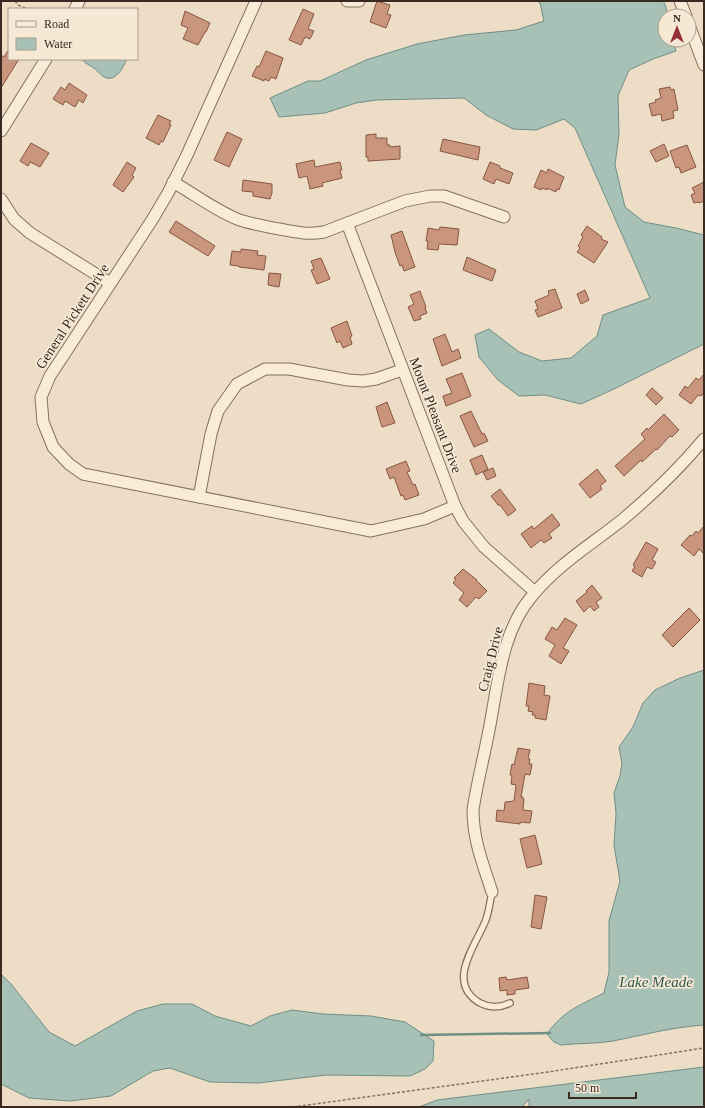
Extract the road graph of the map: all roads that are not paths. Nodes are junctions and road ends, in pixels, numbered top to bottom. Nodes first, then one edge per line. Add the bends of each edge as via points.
1 (256, 1) edge
2 (347, 1) edge
3 (359, 1) edge
4 (697, 46) edge
5 (45, 60) edge
6 (704, 65) edge
7 (1, 131) edge
8 (173, 182) junction
9 (1, 199) edge
10 (504, 217) dead end
11 (347, 224) junction
12 (110, 283) junction
13 (402, 370) junction
14 (704, 439) edge
15 (199, 497) junction
16 (455, 506) junction
17 (535, 592) junction
18 (492, 892) joint
19 (510, 1003) dead end

1 - 8 street, General Pickett Drive
2 - 3 street
4 - 6 street
5 - 7 street
8 - 11 street via 223,212 249,223 302,234 324,232
8 - 12 street, General Pickett Drive via 152,220
9 - 12 street via 14,219 30,233
10 - 11 street via 444,196 430,196 405,201
11 - 13 street, Mount Pleasant Drive
12 - 15 street, General Pickett Drive via 50,376 41,397 43,422 54,447 69,464 83,474
13 - 15 street via 363,381 289,369 265,369 237,384 218,411
13 - 16 street, Mount Pleasant Drive
14 - 17 street, Craig Drive via 684,463 649,497 568,561
15 - 16 street, General Pickett Drive via 371,532 424,519
16 - 17 street, Mount Pleasant Drive via 463,521 484,547
17 - 18 street, Craig Drive via 520,612 507,643 476,795 473,826
18 - 19 lane via 486,920 464,967 463,982 470,995 483,1005 499,1007

